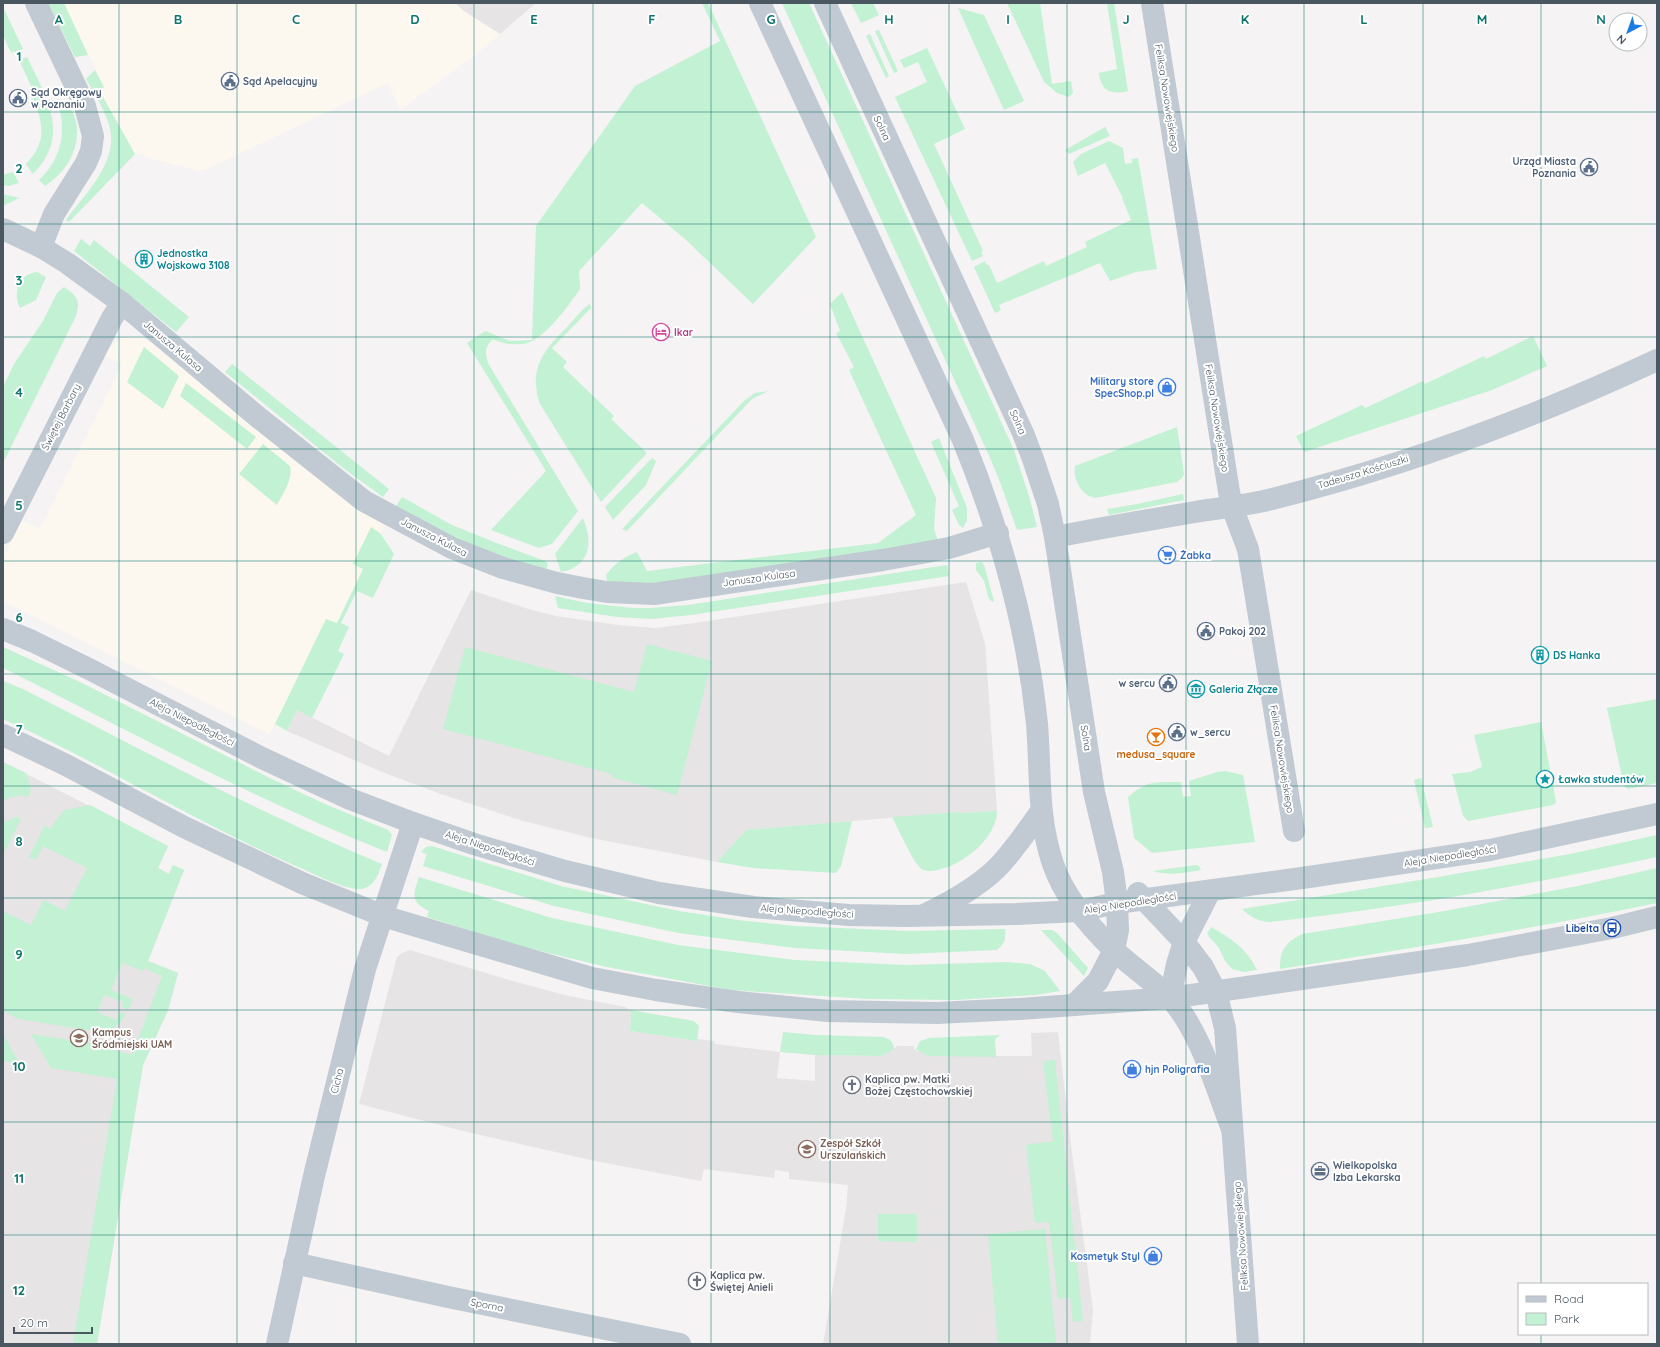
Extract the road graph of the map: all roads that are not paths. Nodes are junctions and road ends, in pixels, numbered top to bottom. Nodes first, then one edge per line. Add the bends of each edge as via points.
1 (36, 3) edge
2 (760, 3) edge
3 (825, 3) edge
4 (1152, 3) edge
5 (3, 229) edge
6 (41, 247) junction
7 (122, 304) junction
8 (1657, 360) edge
9 (1232, 507) junction
10 (3, 533) edge
11 (998, 534) junction
12 (1055, 537) junction
13 (3, 629) edge
14 (3, 735) edge
15 (1041, 811) junction
16 (1657, 814) edge
17 (413, 823) junction
18 (1294, 830) dead end
19 (1113, 872) junction
20 (1210, 891) junction
21 (1146, 900) junction
22 (1117, 903) junction
23 (1079, 911) junction
24 (382, 915) junction
25 (921, 916) junction
26 (1657, 917) edge
27 (1184, 942) junction
28 (1114, 950) junction
29 (1216, 992) junction
30 (1170, 998) junction
31 (1074, 1005) junction
32 (1232, 1129) junction
33 (294, 1263) junction
34 (277, 1344) edge
35 (680, 1344) edge
36 (1248, 1344) edge

1 - 6 street via 86,106 93,136 86,163 54,214
2 - 11 street via 963,440
3 - 12 street, Solna via 1023,433 1048,504
4 - 9 street, Feliksa Nowowiejskiego
5 - 6 street, Janusza Kulasa
6 - 7 street, Janusza Kulasa
7 - 10 street, Świętej Barbary via 112,318
7 - 11 street, Janusza Kulasa via 364,501 452,548 503,568 557,583 606,592 654,594 883,560 949,548
8 - 9 street, Tadeusza Kościuszki via 1555,405 1459,442 1344,479
9 - 12 street, Tadeusza Kościuszki
9 - 18 street, Feliksa Nowowiejskiego via 1248,549
11 - 15 street via 1014,594 1030,675 1037,724
12 - 19 street, Solna via 1094,792
13 - 17 street, Aleja Niepodległości via 89,669 262,758 350,799
14 - 24 street via 64,764 184,828 302,883
15 - 23 street via 1054,866
15 - 25 street via 1016,846 989,876 953,900
16 - 20 street, Aleja Niepodległości via 1490,850
17 - 24 street, Cicha
17 - 25 street, Aleja Niepodległości via 565,871 659,893 799,912
19 - 21 street
19 - 22 street, Solna
20 - 21 street, Aleja Niepodległości
20 - 27 street
21 - 22 street, Aleja Niepodległości
21 - 27 street
22 - 23 street, Aleja Niepodległości
22 - 28 street, Solna via 1118,930
23 - 25 street, Aleja Niepodległości
23 - 28 street
24 - 31 street via 415,927 592,978 738,1002 897,1013 990,1011
24 - 33 street, Cicha via 333,1097
26 - 29 street via 1468,955
27 - 29 street via 1204,967
27 - 30 street
28 - 30 street
28 - 31 street, Solna via 1098,981
29 - 30 street
29 - 32 street, Feliksa Nowowiejskiego via 1225,1028
30 - 31 street
30 - 32 street, Feliksa Nowowiejskiego via 1182,1014 1204,1058
32 - 36 street, Feliksa Nowowiejskiego
33 - 34 street, Cicha
33 - 35 street, Sporna

